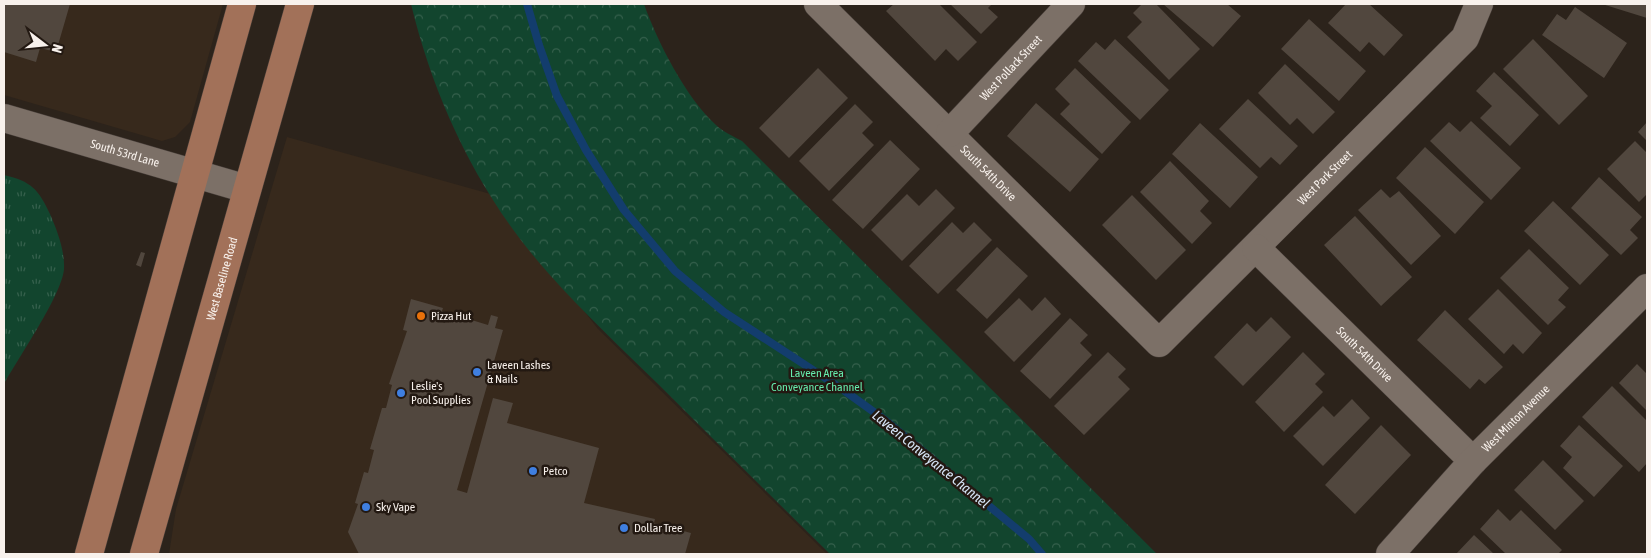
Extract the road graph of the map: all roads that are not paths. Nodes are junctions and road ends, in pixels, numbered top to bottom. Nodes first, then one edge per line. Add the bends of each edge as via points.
1 (242, 4) edge
2 (300, 4) edge
3 (818, 4) edge
4 (1071, 4) edge
5 (1479, 4) edge
6 (4, 118) edge
7 (950, 133) junction
8 (194, 174) junction
9 (247, 189) junction
10 (1256, 248) junction
11 (1647, 288) edge
12 (1159, 343) joint
13 (1473, 461) junction
14 (89, 554) edge
15 (144, 554) edge
16 (1390, 554) edge

1 - 8 main road
2 - 9 main road, West Baseline Road
3 - 7 street, South 54th Drive
4 - 7 street, West Pollack Street
5 - 10 street, West Park Street via 1465,38
6 - 8 street, South 53rd Lane
7 - 12 street, South 54th Drive
8 - 9 street, South 53rd Lane
8 - 14 main road
9 - 15 main road, West Baseline Road
10 - 12 street, West Park Street
10 - 13 street, South 54th Drive
11 - 13 street, West Minton Avenue
13 - 16 street, West Minton Avenue

